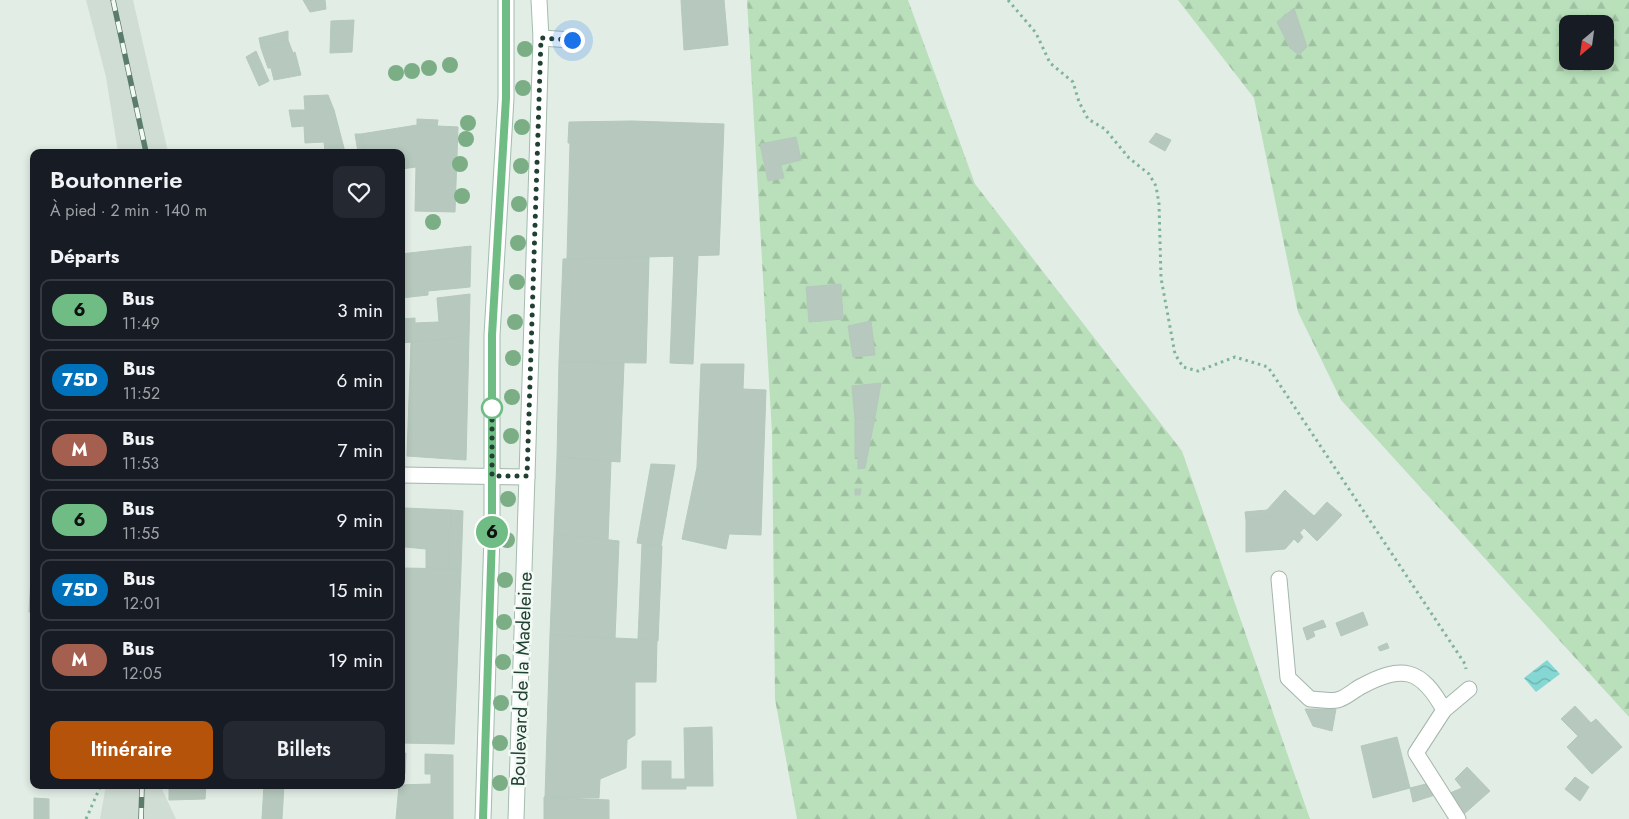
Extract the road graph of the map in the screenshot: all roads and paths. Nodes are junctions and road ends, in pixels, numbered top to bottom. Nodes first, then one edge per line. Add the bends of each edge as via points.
1 (506, 0) edge
2 (539, 0) edge
3 (1008, 0) edge
4 (541, 38) junction
5 (572, 40) dead end
6 (405, 475) edge
7 (492, 476) junction
8 (527, 476) junction
9 (1279, 579) dead end
10 (1469, 689) joint
11 (1444, 710) junction
12 (99, 789) edge
13 (86, 819) edge
14 (483, 819) edge
15 (516, 819) edge
16 (1458, 819) edge

1 - 7 street, Boulevard de la Madeleine via 506,98 492,335
2 - 4 street, Boulevard de la Madeleine
3 - 10 path via 1036,33 1050,62 1073,82 1078,102 1088,119 1105,129 1129,158 1149,174 1156,186 1162,278 1176,354 1183,367 1198,371 1235,357 1268,367 1465,664
4 - 5 street
4 - 8 street, Boulevard de la Madeleine
6 - 7 street
7 - 8 street
7 - 14 street, Boulevard de la Madeleine
8 - 15 street, Boulevard de la Madeleine
9 - 11 street via 1288,678 1310,699 1337,700 1378,678 1397,672 1418,677 1433,690
10 - 11 street
11 - 16 street via 1416,754
12 - 13 path

